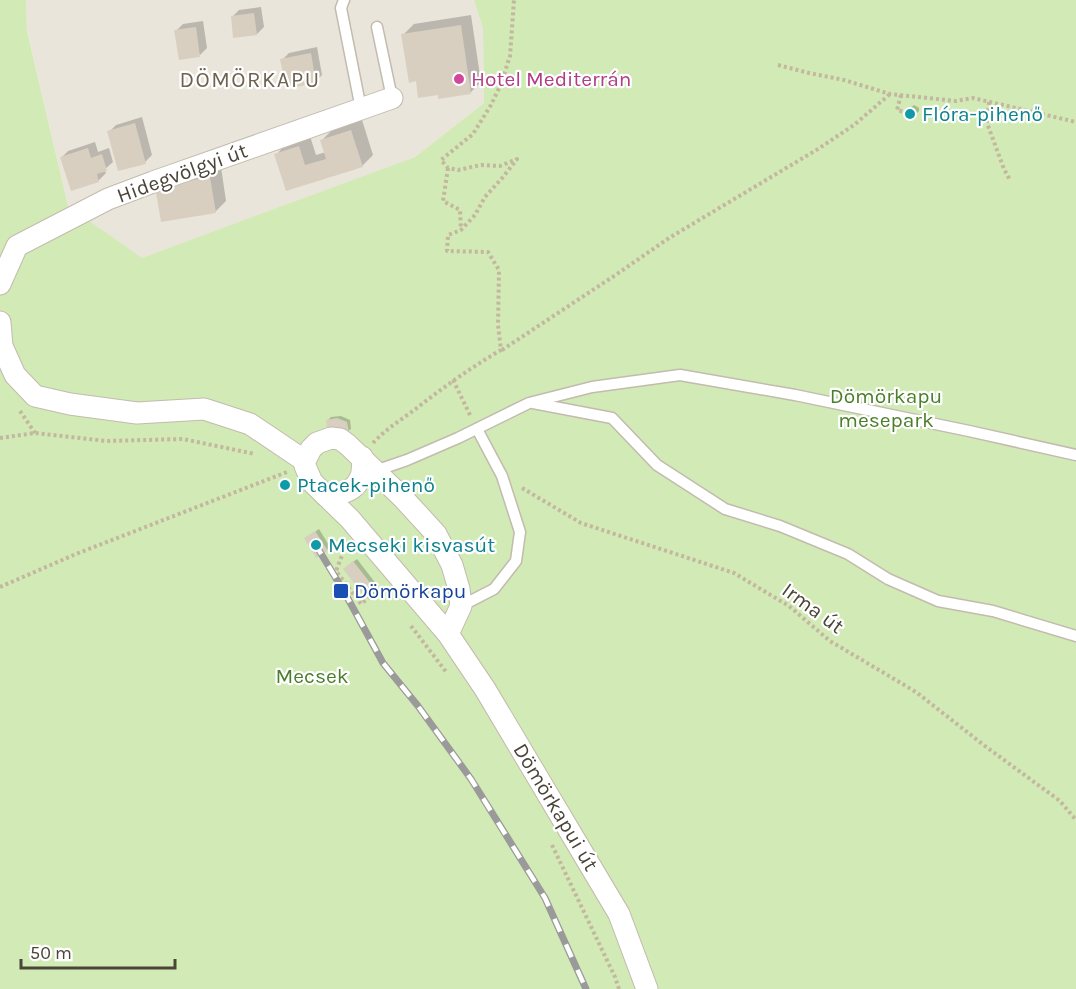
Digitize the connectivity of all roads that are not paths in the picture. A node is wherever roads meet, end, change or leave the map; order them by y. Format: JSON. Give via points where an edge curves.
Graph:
{"nodes":[{"id":1,"x":344,"y":0,"type":"edge"},
{"id":2,"x":377,"y":27,"type":"dead end"},
{"id":3,"x":392,"y":98,"type":"joint"},
{"id":4,"x":361,"y":109,"type":"junction"},
{"id":5,"x":8,"y":241,"type":"edge"},
{"id":6,"x":0,"y":284,"type":"edge"},
{"id":7,"x":0,"y":322,"type":"edge"},
{"id":8,"x":529,"y":403,"type":"junction"},
{"id":9,"x":477,"y":429,"type":"junction"},
{"id":10,"x":1076,"y":456,"type":"edge"},
{"id":11,"x":370,"y":457,"type":"junction"},
{"id":12,"x":305,"y":460,"type":"junction"},
{"id":13,"x":325,"y":495,"type":"junction"},
{"id":14,"x":462,"y":606,"type":"junction"},
{"id":15,"x":448,"y":634,"type":"junction"},
{"id":16,"x":1076,"y":636,"type":"edge"},
{"id":17,"x":647,"y":989,"type":"edge"}],
"edges":[{"from":1,"to":4,"type":"lane","via":[[341,8]]},
{"from":2,"to":3,"type":"lane"},
{"from":3,"to":4,"type":"street","name":"Hidegvölgyi út"},
{"from":4,"to":5,"type":"street","name":"Hidegvölgyi út","via":[[153,182]]},
{"from":5,"to":6,"type":"street","name":"Hidegvölgyi út"},
{"from":7,"to":12,"type":"street","via":[[2,346],[15,375],[35,396],[137,413],[204,409],[250,424]]},
{"from":8,"to":9,"type":"lane"},
{"from":8,"to":10,"type":"lane","via":[[592,387],[680,375],[830,402]]},
{"from":8,"to":16,"type":"lane","via":[[612,418],[657,465],[726,508],[848,554],[888,579],[938,602],[993,611]]},
{"from":9,"to":11,"type":"lane","via":[[407,460]]},
{"from":9,"to":14,"type":"lane","via":[[502,476],[520,532],[516,561],[494,589]]},
{"from":11,"to":12,"type":"street","via":[[340,439],[331,438],[317,443]]},
{"from":11,"to":13,"type":"street","via":[[360,479],[348,492]]},
{"from":11,"to":14,"type":"street","via":[[436,534],[452,566]]},
{"from":12,"to":13,"type":"street","name":"Dömörkapui út","via":[[312,482]]},
{"from":13,"to":15,"type":"street","name":"Dömörkapui út"},
{"from":14,"to":15,"type":"street"},
{"from":15,"to":17,"type":"street","name":"Dömörkapui út","via":[[619,914]]}]}
